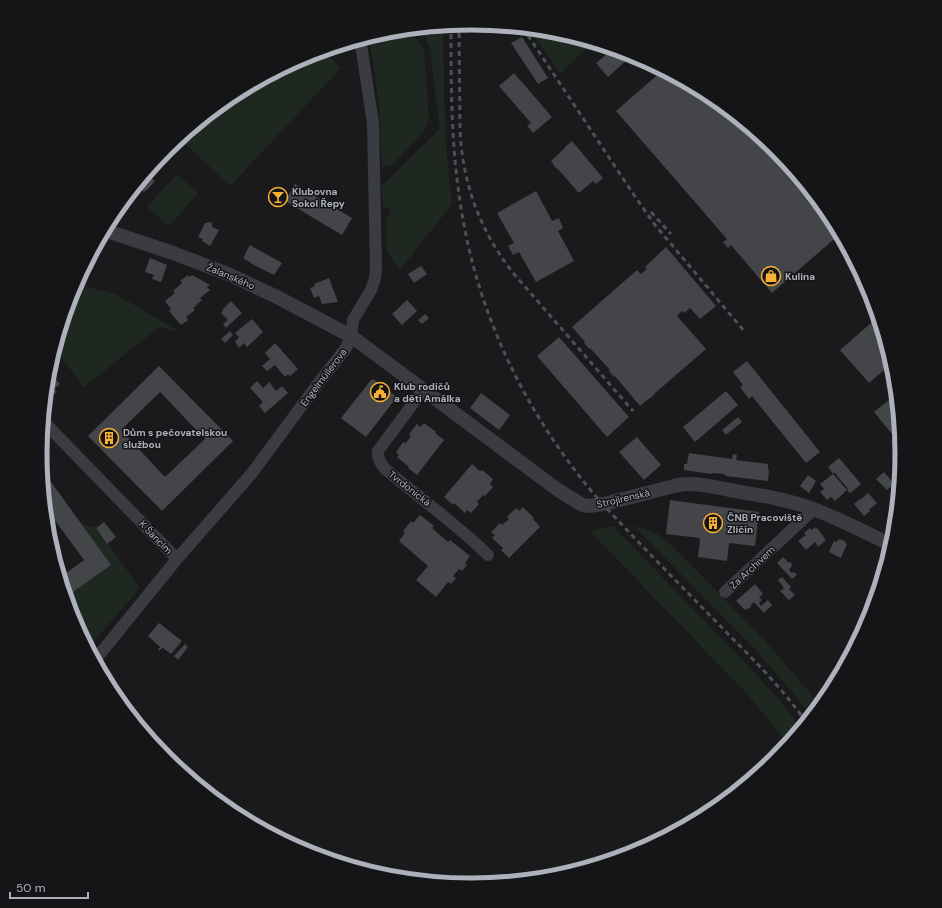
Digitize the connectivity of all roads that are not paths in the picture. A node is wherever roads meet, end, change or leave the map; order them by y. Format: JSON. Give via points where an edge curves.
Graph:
{"nodes":[{"id":1,"x":360,"y":44,"type":"edge"},
{"id":2,"x":110,"y":232,"type":"edge"},
{"id":3,"x":351,"y":336,"type":"junction"},
{"id":4,"x":423,"y":390,"type":"junction"},
{"id":5,"x":48,"y":426,"type":"edge"},
{"id":6,"x":814,"y":509,"type":"junction"},
{"id":7,"x":886,"y":542,"type":"edge"},
{"id":8,"x":488,"y":556,"type":"dead end"},
{"id":9,"x":178,"y":559,"type":"junction"},
{"id":10,"x":725,"y":592,"type":"dead end"},
{"id":11,"x":98,"y":655,"type":"edge"}],
"edges":[{"from":1,"to":3,"type":"street","name":"Engelmüllerova","via":[[373,123],[376,269],[371,290],[354,320]]},
{"from":2,"to":3,"type":"street","name":"Žalanského","via":[[228,274]]},
{"from":3,"to":4,"type":"street","name":"Strojírenská"},
{"from":3,"to":9,"type":"street","name":"Engelmüllerova","via":[[346,348],[252,473]]},
{"from":4,"to":6,"type":"street","name":"Strojírenská","via":[[558,490],[583,505],[604,504],[688,484],[768,497]]},
{"from":4,"to":8,"type":"street","name":"Tvrdonická","via":[[378,451],[380,463],[468,536]]},
{"from":5,"to":9,"type":"street","name":"K Šancím"},
{"from":6,"to":7,"type":"street","name":"Strojírenská"},
{"from":6,"to":10,"type":"street","name":"Za Archivem"},
{"from":9,"to":11,"type":"street","name":"K Šancím"}]}
